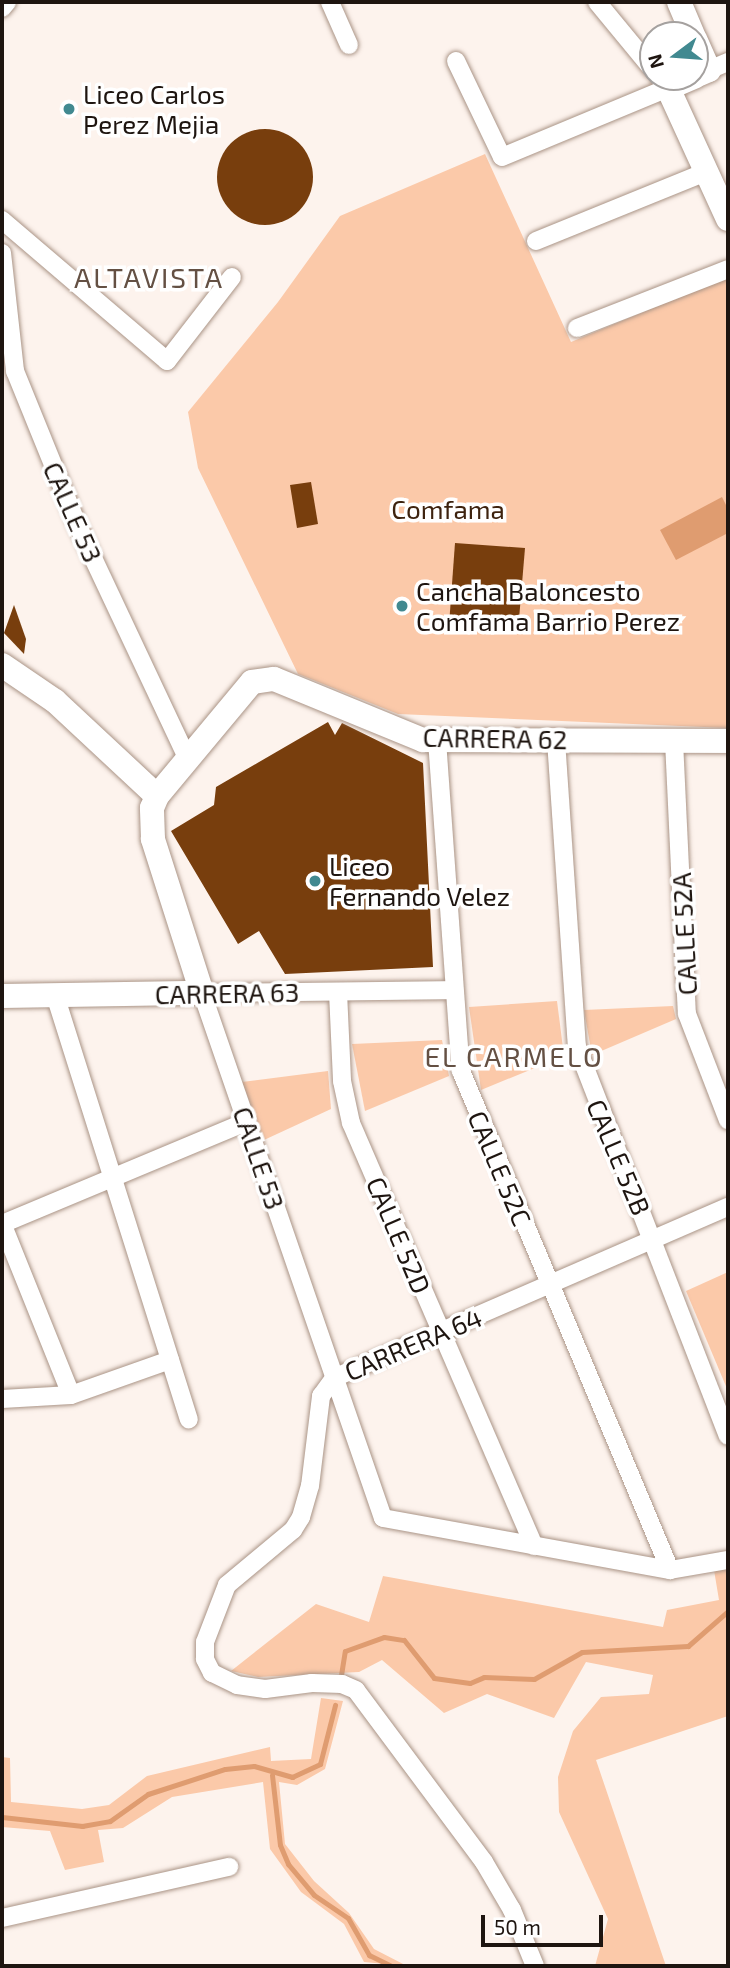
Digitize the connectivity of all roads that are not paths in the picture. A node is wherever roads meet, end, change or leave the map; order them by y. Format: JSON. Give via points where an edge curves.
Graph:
{"nodes":[{"id":1,"x":6,"y":2,"type":"edge"},
{"id":2,"x":330,"y":2,"type":"edge"},
{"id":3,"x":597,"y":2,"type":"edge"},
{"id":4,"x":678,"y":2,"type":"edge"},
{"id":5,"x":2,"y":8,"type":"edge"},
{"id":6,"x":687,"y":21,"type":"edge"},
{"id":7,"x":349,"y":45,"type":"dead end"},
{"id":8,"x":639,"y":53,"type":"edge"},
{"id":9,"x":456,"y":61,"type":"dead end"},
{"id":10,"x":639,"y":88,"type":"edge"},
{"id":11,"x":666,"y":91,"type":"edge"},
{"id":12,"x":706,"y":172,"type":"junction"},
{"id":13,"x":728,"y":219,"type":"edge"},
{"id":14,"x":2,"y":220,"type":"edge"},
{"id":15,"x":536,"y":241,"type":"dead end"},
{"id":16,"x":2,"y":253,"type":"edge"},
{"id":17,"x":728,"y":269,"type":"edge"},
{"id":18,"x":232,"y":277,"type":"dead end"},
{"id":19,"x":578,"y":328,"type":"dead end"},
{"id":20,"x":8,"y":371,"type":"edge"},
{"id":21,"x":2,"y":665,"type":"edge"},
{"id":22,"x":437,"y":740,"type":"junction"},
{"id":23,"x":556,"y":740,"type":"junction"},
{"id":24,"x":674,"y":740,"type":"junction"},
{"id":25,"x":728,"y":741,"type":"edge"},
{"id":26,"x":187,"y":758,"type":"junction"},
{"id":27,"x":157,"y":796,"type":"junction"},
{"id":28,"x":453,"y":990,"type":"junction"},
{"id":29,"x":338,"y":992,"type":"junction"},
{"id":30,"x":202,"y":993,"type":"junction"},
{"id":31,"x":2,"y":996,"type":"edge"},
{"id":32,"x":55,"y":996,"type":"junction"},
{"id":33,"x":728,"y":1120,"type":"edge"},
{"id":34,"x":246,"y":1122,"type":"junction"},
{"id":35,"x":113,"y":1178,"type":"junction"},
{"id":36,"x":728,"y":1207,"type":"edge"},
{"id":37,"x":2,"y":1224,"type":"edge"},
{"id":38,"x":654,"y":1241,"type":"junction"},
{"id":39,"x":550,"y":1285,"type":"junction"},
{"id":40,"x":441,"y":1332,"type":"junction"},
{"id":41,"x":170,"y":1360,"type":"junction"},
{"id":42,"x":334,"y":1378,"type":"junction"},
{"id":43,"x":71,"y":1395,"type":"junction"},
{"id":44,"x":2,"y":1399,"type":"edge"},
{"id":45,"x":189,"y":1419,"type":"dead end"},
{"id":46,"x":728,"y":1436,"type":"edge"},
{"id":47,"x":534,"y":1546,"type":"junction"},
{"id":48,"x":728,"y":1560,"type":"edge"},
{"id":49,"x":670,"y":1570,"type":"junction"},
{"id":50,"x":229,"y":1867,"type":"dead end"},
{"id":51,"x":2,"y":1918,"type":"edge"},
{"id":52,"x":536,"y":1966,"type":"edge"}],
"edges":[{"from":1,"to":5,"type":"street"},
{"from":2,"to":7,"type":"street"},
{"from":3,"to":8,"type":"street"},
{"from":4,"to":6,"type":"street"},
{"from":9,"to":10,"type":"street","via":[[502,157]]},
{"from":11,"to":12,"type":"street"},
{"from":12,"to":13,"type":"street"},
{"from":12,"to":15,"type":"street"},
{"from":14,"to":18,"type":"street","via":[[167,361]]},
{"from":16,"to":20,"type":"street","name":"CALLE 53"},
{"from":17,"to":19,"type":"street"},
{"from":20,"to":26,"type":"street","name":"CALLE 53"},
{"from":21,"to":27,"type":"street","via":[[55,701]]},
{"from":22,"to":23,"type":"street","name":"CARRERA 62"},
{"from":22,"to":26,"type":"street","name":"CARRERA 62","via":[[408,736],[274,679],[246,686]]},
{"from":22,"to":28,"type":"street","name":"CALLE 52C"},
{"from":23,"to":24,"type":"street","name":"CARRERA 62"},
{"from":23,"to":38,"type":"street","name":"CALLE 52B","via":[[577,1047]]},
{"from":24,"to":25,"type":"street","name":"CARRERA 62"},
{"from":24,"to":33,"type":"street","name":"CALLE 52A","via":[[688,1014]]},
{"from":26,"to":27,"type":"street"},
{"from":27,"to":30,"type":"street","name":"CALLE 53","via":[[151,816],[153,839]]},
{"from":28,"to":29,"type":"street","name":"CARRERA 63"},
{"from":28,"to":39,"type":"street","name":"CALLE 52C","via":[[457,1056],[464,1080]]},
{"from":29,"to":30,"type":"street","name":"CARRERA 63"},
{"from":29,"to":40,"type":"street","name":"CALLE 52D","via":[[342,1081],[351,1123]]},
{"from":30,"to":32,"type":"street","name":"CARRERA 63"},
{"from":30,"to":34,"type":"street","name":"CALLE 53"},
{"from":31,"to":32,"type":"street","name":"CARRERA 63"},
{"from":32,"to":35,"type":"street"},
{"from":34,"to":35,"type":"street"},
{"from":34,"to":42,"type":"street","name":"CALLE 53"},
{"from":35,"to":37,"type":"street"},
{"from":35,"to":41,"type":"street"},
{"from":36,"to":38,"type":"street","name":"CARRERA 64"},
{"from":37,"to":43,"type":"street"},
{"from":38,"to":39,"type":"street","name":"CARRERA 64"},
{"from":38,"to":46,"type":"street","name":"CALLE 52B"},
{"from":39,"to":40,"type":"street","name":"CARRERA 64"},
{"from":39,"to":49,"type":"street","name":"CALLE 52C"},
{"from":40,"to":42,"type":"street","name":"CARRERA 64"},
{"from":40,"to":47,"type":"street","name":"CALLE 52D"},
{"from":41,"to":43,"type":"street"},
{"from":41,"to":45,"type":"street"},
{"from":42,"to":47,"type":"street","name":"CALLE 53","via":[[383,1518]]},
{"from":42,"to":52,"type":"street","name":"CARRERA 64","via":[[321,1396],[307,1503],[293,1530],[227,1585],[205,1642],[205,1659],[212,1673],[237,1685],[312,1683],[356,1690],[484,1863],[512,1910]]},
{"from":43,"to":44,"type":"street"},
{"from":47,"to":49,"type":"street"},
{"from":48,"to":49,"type":"street"},
{"from":50,"to":51,"type":"street"}]}
